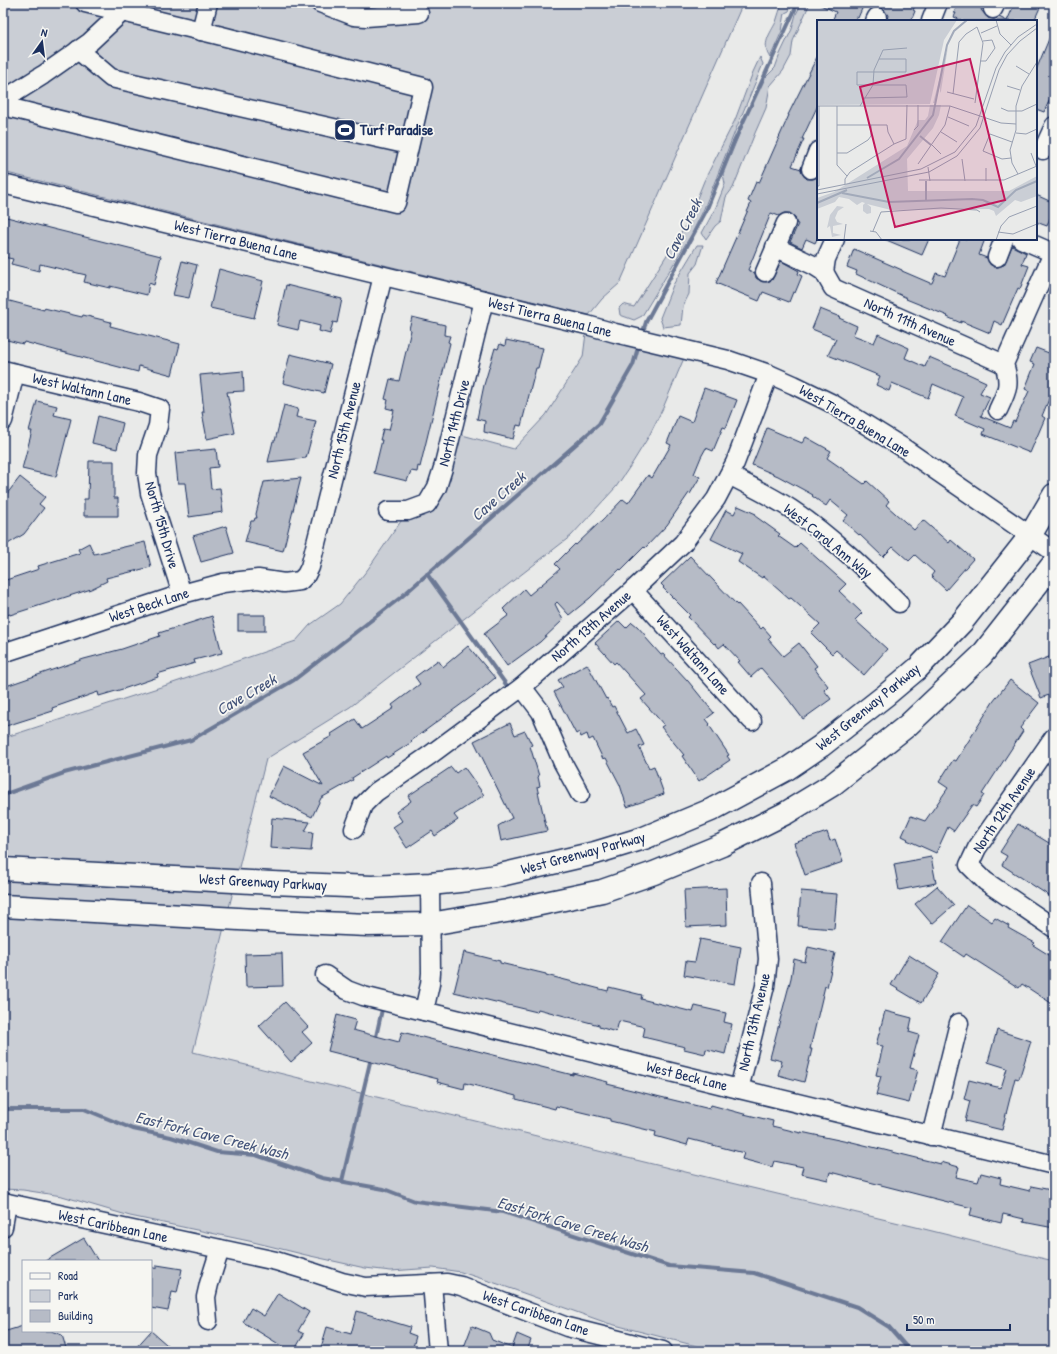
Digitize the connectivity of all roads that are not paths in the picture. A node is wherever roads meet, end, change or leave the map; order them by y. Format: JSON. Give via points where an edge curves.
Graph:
{"nodes":[{"id":1,"x":85,"y":3,"type":"edge"},
{"id":2,"x":208,"y":3,"type":"edge"},
{"id":3,"x":320,"y":3,"type":"edge"},
{"id":4,"x":938,"y":3,"type":"edge"},
{"id":5,"x":123,"y":7,"type":"edge"},
{"id":6,"x":419,"y":13,"type":"dead end"},
{"id":7,"x":931,"y":20,"type":"edge"},
{"id":8,"x":201,"y":31,"type":"junction"},
{"id":9,"x":78,"y":50,"type":"junction"},
{"id":10,"x":3,"y":100,"type":"edge"},
{"id":11,"x":3,"y":106,"type":"edge"},
{"id":12,"x":1053,"y":129,"type":"edge"},
{"id":13,"x":409,"y":145,"type":"junction"},
{"id":14,"x":1043,"y":150,"type":"dead end"},
{"id":15,"x":817,"y":154,"type":"edge"},
{"id":16,"x":811,"y":169,"type":"dead end"},
{"id":17,"x":3,"y":184,"type":"edge"},
{"id":18,"x":786,"y":223,"type":"dead end"},
{"id":19,"x":835,"y":240,"type":"edge"},
{"id":20,"x":1004,"y":240,"type":"edge"},
{"id":21,"x":1023,"y":240,"type":"edge"},
{"id":22,"x":775,"y":247,"type":"junction"},
{"id":23,"x":1053,"y":252,"type":"edge"},
{"id":24,"x":997,"y":257,"type":"dead end"},
{"id":25,"x":764,"y":272,"type":"dead end"},
{"id":26,"x":824,"y":272,"type":"junction"},
{"id":27,"x":383,"y":276,"type":"junction"},
{"id":28,"x":484,"y":300,"type":"junction"},
{"id":29,"x":1004,"y":364,"type":"junction"},
{"id":30,"x":9,"y":372,"type":"edge"},
{"id":31,"x":769,"y":374,"type":"junction"},
{"id":32,"x":160,"y":409,"type":"joint"},
{"id":33,"x":998,"y":410,"type":"dead end"},
{"id":34,"x":3,"y":421,"type":"edge"},
{"id":35,"x":729,"y":475,"type":"junction"},
{"id":36,"x":1054,"y":495,"type":"edge"},
{"id":37,"x":388,"y":511,"type":"dead end"},
{"id":38,"x":1030,"y":536,"type":"junction"},
{"id":39,"x":1054,"y":552,"type":"edge"},
{"id":40,"x":1054,"y":564,"type":"edge"},
{"id":41,"x":300,"y":581,"type":"joint"},
{"id":42,"x":633,"y":590,"type":"junction"},
{"id":43,"x":182,"y":594,"type":"junction"},
{"id":44,"x":900,"y":603,"type":"dead end"},
{"id":45,"x":3,"y":653,"type":"edge"},
{"id":46,"x":522,"y":687,"type":"junction"},
{"id":47,"x":752,"y":721,"type":"dead end"},
{"id":48,"x":1054,"y":737,"type":"edge"},
{"id":49,"x":580,"y":794,"type":"dead end"},
{"id":50,"x":354,"y":829,"type":"dead end"},
{"id":51,"x":3,"y":869,"type":"edge"},
{"id":52,"x":761,"y":883,"type":"dead end"},
{"id":53,"x":430,"y":884,"type":"junction"},
{"id":54,"x":3,"y":906,"type":"edge"},
{"id":55,"x":430,"y":924,"type":"junction"},
{"id":56,"x":1054,"y":928,"type":"edge"},
{"id":57,"x":324,"y":975,"type":"dead end"},
{"id":58,"x":424,"y":1011,"type":"junction"},
{"id":59,"x":959,"y":1023,"type":"dead end"},
{"id":60,"x":739,"y":1089,"type":"junction"},
{"id":61,"x":931,"y":1136,"type":"junction"},
{"id":62,"x":1054,"y":1165,"type":"edge"},
{"id":63,"x":5,"y":1203,"type":"edge"},
{"id":64,"x":3,"y":1227,"type":"edge"},
{"id":65,"x":220,"y":1248,"type":"junction"},
{"id":66,"x":432,"y":1284,"type":"junction"},
{"id":67,"x":208,"y":1321,"type":"dead end"},
{"id":68,"x":438,"y":1351,"type":"edge"},
{"id":69,"x":663,"y":1351,"type":"edge"}],
"edges":[{"from":1,"to":5,"type":"street"},
{"from":2,"to":8,"type":"street"},
{"from":3,"to":6,"type":"street","via":[[354,16]]},
{"from":4,"to":7,"type":"street"},
{"from":5,"to":8,"type":"street"},
{"from":5,"to":9,"type":"street","via":[[90,42]]},
{"from":8,"to":13,"type":"street","via":[[423,87]]},
{"from":9,"to":10,"type":"street"},
{"from":9,"to":13,"type":"street","via":[[111,78]]},
{"from":11,"to":13,"type":"street","via":[[396,203]]},
{"from":12,"to":14,"type":"street"},
{"from":15,"to":16,"type":"street"},
{"from":17,"to":27,"type":"street","name":"West Tierra Buena Lane"},
{"from":18,"to":22,"type":"street"},
{"from":19,"to":26,"type":"street","via":[[826,259]]},
{"from":20,"to":24,"type":"street"},
{"from":21,"to":23,"type":"street"},
{"from":22,"to":25,"type":"street"},
{"from":22,"to":26,"type":"street","name":"North 11th Avenue"},
{"from":23,"to":29,"type":"street"},
{"from":26,"to":29,"type":"street","name":"North 11th Avenue","via":[[833,288]]},
{"from":27,"to":28,"type":"street","name":"West Tierra Buena Lane"},
{"from":27,"to":41,"type":"street","name":"North 15th Avenue","via":[[310,567]]},
{"from":28,"to":31,"type":"street","name":"West Tierra Buena Lane","via":[[728,360]]},
{"from":28,"to":37,"type":"street","name":"North 14th Drive","via":[[437,487],[427,504],[408,511]]},
{"from":29,"to":33,"type":"street","via":[[1008,378],[1006,393]]},
{"from":30,"to":32,"type":"street","name":"West Waltann Lane"},
{"from":30,"to":34,"type":"street"},
{"from":31,"to":35,"type":"street","name":"North 13th Avenue"},
{"from":31,"to":38,"type":"street","name":"West Tierra Buena Lane","via":[[831,403],[902,447]]},
{"from":32,"to":43,"type":"street","name":"North 15th Drive","via":[[158,426],[148,455],[147,473],[150,493]]},
{"from":35,"to":42,"type":"street","name":"North 13th Avenue","via":[[716,499],[683,543]]},
{"from":35,"to":44,"type":"street","name":"West Carol Ann Way","via":[[783,504],[805,520],[839,546]]},
{"from":36,"to":38,"type":"main road","name":"West Greenway Parkway"},
{"from":38,"to":39,"type":"street","name":"West Tierra Buena Lane"},
{"from":38,"to":53,"type":"main road","name":"West Greenway Parkway","via":[[962,622],[918,668],[859,717],[787,769],[711,810],[644,838],[594,853],[496,876]]},
{"from":40,"to":55,"type":"main road","via":[[981,656],[908,725],[832,785],[786,813],[722,845],[654,873],[602,890],[507,911]]},
{"from":41,"to":43,"type":"street","name":"West Beck Lane","via":[[284,583],[258,580],[223,583]]},
{"from":42,"to":46,"type":"street","name":"North 13th Avenue"},
{"from":42,"to":47,"type":"street","name":"West Waltann Lane"},
{"from":43,"to":45,"type":"street","name":"West Beck Lane"},
{"from":46,"to":49,"type":"street","via":[[541,712],[563,763]]},
{"from":46,"to":50,"type":"street","name":"North 13th Avenue","via":[[376,792],[364,805]]},
{"from":48,"to":56,"type":"street","name":"North 12th Avenue","via":[[977,848],[969,865],[985,881]]},
{"from":51,"to":53,"type":"main road","name":"West Greenway Parkway","via":[[366,887]]},
{"from":52,"to":60,"type":"street","name":"North 13th Avenue","via":[[768,965]]},
{"from":53,"to":55,"type":"street"},
{"from":54,"to":55,"type":"main road","via":[[368,925]]},
{"from":55,"to":58,"type":"street","via":[[430,979]]},
{"from":57,"to":58,"type":"street","name":"West Beck Lane","via":[[347,990]]},
{"from":58,"to":60,"type":"street","name":"West Beck Lane"},
{"from":59,"to":61,"type":"street"},
{"from":60,"to":61,"type":"street","name":"West Beck Lane"},
{"from":61,"to":62,"type":"street","name":"West Beck Lane"},
{"from":63,"to":64,"type":"street","name":"West Caribbean Lane"},
{"from":63,"to":65,"type":"street","name":"West Caribbean Lane"},
{"from":65,"to":66,"type":"street","name":"West Caribbean Lane","via":[[276,1261],[342,1282],[366,1286]]},
{"from":65,"to":67,"type":"street","via":[[208,1284]]},
{"from":66,"to":68,"type":"street"},
{"from":66,"to":69,"type":"street","name":"West Caribbean Lane","via":[[447,1283],[460,1286],[562,1325]]}]}
